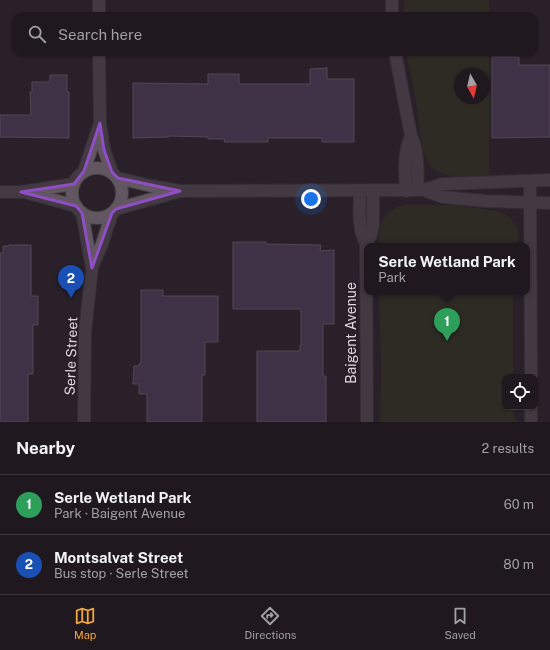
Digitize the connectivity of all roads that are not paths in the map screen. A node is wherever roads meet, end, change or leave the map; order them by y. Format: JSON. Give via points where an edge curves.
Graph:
{"nodes":[{"id":1,"x":99,"y":0,"type":"edge"},
{"id":2,"x":392,"y":0,"type":"edge"},
{"id":3,"x":99,"y":12,"type":"edge"},
{"id":4,"x":392,"y":12,"type":"edge"},
{"id":5,"x":99,"y":56,"type":"edge"},
{"id":6,"x":396,"y":56,"type":"edge"},
{"id":7,"x":100,"y":123,"type":"junction"},
{"id":8,"x":410,"y":136,"type":"junction"},
{"id":9,"x":84,"y":171,"type":"junction"},
{"id":10,"x":115,"y":175,"type":"junction"},
{"id":11,"x":550,"y":180,"type":"edge"},
{"id":12,"x":530,"y":181,"type":"junction"},
{"id":13,"x":74,"y":184,"type":"junction"},
{"id":14,"x":421,"y":190,"type":"junction"},
{"id":15,"x":180,"y":191,"type":"junction"},
{"id":16,"x":360,"y":191,"type":"junction"},
{"id":17,"x":373,"y":191,"type":"junction"},
{"id":18,"x":406,"y":191,"type":"junction"},
{"id":19,"x":0,"y":192,"type":"edge"},
{"id":20,"x":21,"y":192,"type":"junction"},
{"id":21,"x":531,"y":203,"type":"junction"},
{"id":22,"x":550,"y":203,"type":"edge"},
{"id":23,"x":79,"y":210,"type":"junction"},
{"id":24,"x":114,"y":211,"type":"junction"},
{"id":25,"x":366,"y":243,"type":"joint"},
{"id":26,"x":92,"y":268,"type":"junction"},
{"id":27,"x":366,"y":295,"type":"edge"},
{"id":28,"x":531,"y":374,"type":"edge"},
{"id":29,"x":531,"y":410,"type":"edge"},
{"id":30,"x":84,"y":422,"type":"edge"},
{"id":31,"x":367,"y":422,"type":"edge"},
{"id":32,"x":531,"y":422,"type":"edge"}],
"edges":[{"from":1,"to":3,"type":"street"},
{"from":2,"to":4,"type":"street"},
{"from":5,"to":7,"type":"street"},
{"from":6,"to":8,"type":"street"},
{"from":7,"to":9,"type":"street"},
{"from":7,"to":10,"type":"street","via":[[104,150]]},
{"from":8,"to":14,"type":"street","via":[[415,144]]},
{"from":8,"to":18,"type":"street","via":[[405,154]]},
{"from":9,"to":10,"type":"street","via":[[103,168]]},
{"from":9,"to":13,"type":"street"},
{"from":10,"to":15,"type":"street","via":[[151,186]]},
{"from":10,"to":24,"type":"street","via":[[123,190],[120,204]]},
{"from":11,"to":12,"type":"street"},
{"from":12,"to":14,"type":"street","via":[[443,184]]},
{"from":12,"to":21,"type":"street"},
{"from":13,"to":20,"type":"street"},
{"from":13,"to":23,"type":"street","via":[[72,195]]},
{"from":14,"to":18,"type":"street"},
{"from":14,"to":21,"type":"street","via":[[443,197]]},
{"from":15,"to":16,"type":"street"},
{"from":15,"to":24,"type":"street"},
{"from":16,"to":17,"type":"street"},
{"from":16,"to":25,"type":"street","name":"Baigent Avenue","via":[[360,227]]},
{"from":17,"to":18,"type":"street"},
{"from":17,"to":25,"type":"street","name":"Baigent Avenue","via":[[373,225]]},
{"from":19,"to":20,"type":"street"},
{"from":20,"to":23,"type":"street"},
{"from":21,"to":22,"type":"street"},
{"from":21,"to":28,"type":"street"},
{"from":23,"to":24,"type":"street","via":[[89,217],[97,218],[105,217]]},
{"from":23,"to":26,"type":"street","name":"Serle Street"},
{"from":24,"to":26,"type":"street","name":"Serle Street"},
{"from":26,"to":30,"type":"street","name":"Serle Street","via":[[85,332]]},
{"from":27,"to":31,"type":"street","name":"Baigent Avenue"},
{"from":29,"to":32,"type":"street"}]}
